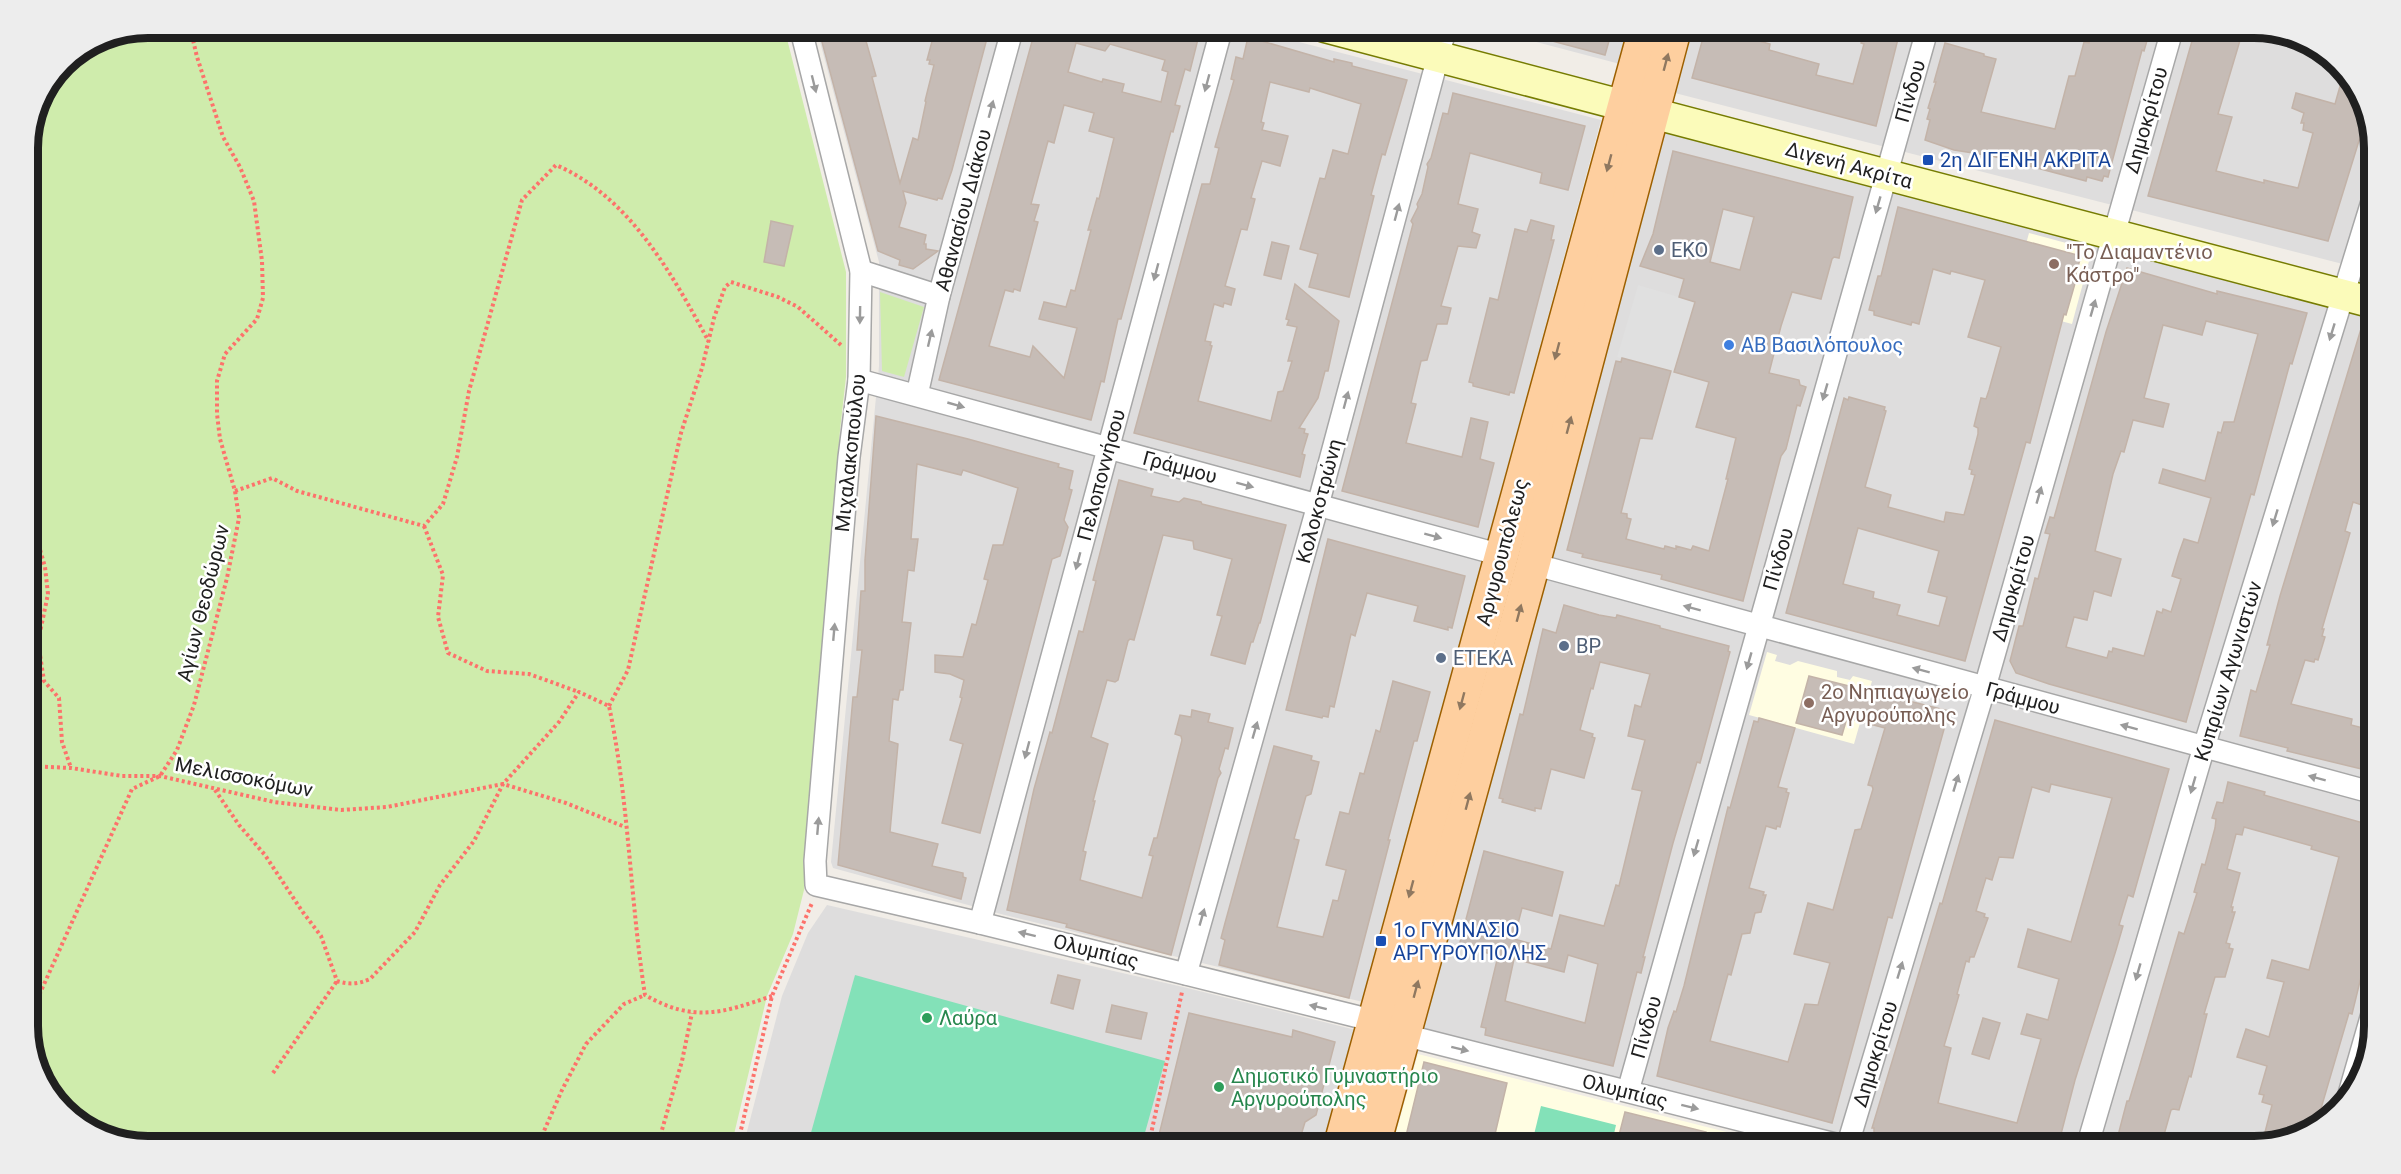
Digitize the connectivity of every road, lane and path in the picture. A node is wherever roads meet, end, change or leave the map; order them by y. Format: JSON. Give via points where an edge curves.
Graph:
{"nodes":[{"id":1,"x":193,"y":38,"type":"edge"},
{"id":2,"x":803,"y":38,"type":"edge"},
{"id":3,"x":1010,"y":38,"type":"edge"},
{"id":4,"x":1219,"y":38,"type":"edge"},
{"id":5,"x":1418,"y":38,"type":"edge"},
{"id":6,"x":1645,"y":38,"type":"edge"},
{"id":7,"x":1671,"y":38,"type":"edge"},
{"id":8,"x":1925,"y":38,"type":"edge"},
{"id":9,"x":2171,"y":38,"type":"edge"},
{"id":10,"x":1443,"y":41,"type":"edge"},
{"id":11,"x":1640,"y":101,"type":"junction"},
{"id":12,"x":1889,"y":167,"type":"junction"},
{"id":13,"x":2116,"y":226,"type":"junction"},
{"id":14,"x":2363,"y":247,"type":"edge"},
{"id":15,"x":861,"y":270,"type":"junction"},
{"id":16,"x":2355,"y":286,"type":"edge"},
{"id":17,"x":939,"y":296,"type":"junction"},
{"id":18,"x":709,"y":342,"type":"junction"},
{"id":19,"x":860,"y":351,"type":"junction"},
{"id":20,"x":859,"y":380,"type":"junction"},
{"id":21,"x":916,"y":394,"type":"junction"},
{"id":22,"x":1108,"y":448,"type":"junction"},
{"id":23,"x":235,"y":491,"type":"junction"},
{"id":24,"x":1318,"y":505,"type":"junction"},
{"id":25,"x":424,"y":526,"type":"junction"},
{"id":26,"x":38,"y":542,"type":"edge"},
{"id":27,"x":1501,"y":555,"type":"junction"},
{"id":28,"x":1533,"y":564,"type":"junction"},
{"id":29,"x":1759,"y":626,"type":"junction"},
{"id":30,"x":38,"y":642,"type":"edge"},
{"id":31,"x":38,"y":642,"type":"edge"},
{"id":32,"x":1985,"y":687,"type":"junction"},
{"id":33,"x":579,"y":692,"type":"junction"},
{"id":34,"x":609,"y":706,"type":"junction"},
{"id":35,"x":2204,"y":747,"type":"junction"},
{"id":36,"x":38,"y":766,"type":"edge"},
{"id":37,"x":71,"y":768,"type":"junction"},
{"id":38,"x":160,"y":776,"type":"junction"},
{"id":39,"x":502,"y":784,"type":"junction"},
{"id":40,"x":215,"y":790,"type":"junction"},
{"id":41,"x":2364,"y":790,"type":"edge"},
{"id":42,"x":625,"y":828,"type":"junction"},
{"id":43,"x":816,"y":885,"type":"junction"},
{"id":44,"x":980,"y":923,"type":"junction"},
{"id":45,"x":1186,"y":974,"type":"junction"},
{"id":46,"x":337,"y":981,"type":"junction"},
{"id":47,"x":645,"y":994,"type":"junction"},
{"id":48,"x":772,"y":996,"type":"junction"},
{"id":49,"x":38,"y":998,"type":"edge"},
{"id":50,"x":692,"y":1013,"type":"junction"},
{"id":51,"x":1375,"y":1022,"type":"junction"},
{"id":52,"x":1404,"y":1035,"type":"junction"},
{"id":53,"x":273,"y":1073,"type":"dead end"},
{"id":54,"x":1628,"y":1091,"type":"junction"},
{"id":55,"x":542,"y":1136,"type":"edge"},
{"id":56,"x":660,"y":1136,"type":"edge"},
{"id":57,"x":740,"y":1136,"type":"edge"},
{"id":58,"x":1151,"y":1136,"type":"edge"},
{"id":59,"x":1343,"y":1136,"type":"edge"},
{"id":60,"x":1376,"y":1136,"type":"edge"},
{"id":61,"x":1804,"y":1136,"type":"edge"},
{"id":62,"x":1850,"y":1136,"type":"edge"},
{"id":63,"x":2090,"y":1136,"type":"edge"}],
"edges":[{"from":1,"to":23,"type":"path","name":"Αγίων Θεοδώρων","via":[[223,137],[254,201],[262,261],[263,298],[257,319],[225,354],[217,381],[220,439]]},
{"from":2,"to":15,"type":"street","name":"Μιχαλακοπούλου","one_way":true},
{"from":17,"to":3,"type":"street","name":"Αθανασίου Διάκου","one_way":true},
{"from":4,"to":22,"type":"street","name":"Πελοποννήσου","one_way":true},
{"from":5,"to":10,"type":"street","name":"Διγενή Ακρίτα"},
{"from":6,"to":11,"type":"main road","name":"Αργυρουπόλεως"},
{"from":11,"to":7,"type":"main road","name":"Αργυρουπόλεως","one_way":true},
{"from":8,"to":12,"type":"street","name":"Πίνδου"},
{"from":9,"to":13,"type":"street","name":"Δημοκρίτου"},
{"from":10,"to":11,"type":"street","name":"Διγενή Ακρίτα"},
{"from":24,"to":10,"type":"street","name":"Κολοκοτρώνη","one_way":true},
{"from":11,"to":12,"type":"street","name":"Διγενή Ακρίτα"},
{"from":11,"to":27,"type":"main road","name":"Αργυρουπόλεως","one_way":true},
{"from":28,"to":11,"type":"main road","name":"Αργυρουπόλεως","one_way":true},
{"from":12,"to":13,"type":"street","name":"Διγενή Ακρίτα"},
{"from":12,"to":29,"type":"street","name":"Πίνδου","one_way":true},
{"from":13,"to":16,"type":"street","name":"Διγενή Ακρίτα"},
{"from":32,"to":13,"type":"street","name":"Δημοκρίτου","one_way":true},
{"from":14,"to":16,"type":"street","name":"Κυπρίων Αγωνιστών"},
{"from":15,"to":17,"type":"street"},
{"from":15,"to":19,"type":"street","name":"Μιχαλακοπούλου","one_way":true},
{"from":16,"to":35,"type":"street","name":"Κυπρίων Αγωνιστών","one_way":true},
{"from":21,"to":17,"type":"street","name":"Αθανασίου Διάκου","one_way":true},
{"from":18,"to":19,"type":"path","via":[[725,287],[731,282],[798,307],[837,343]]},
{"from":18,"to":25,"type":"path","via":[[670,273],[627,215],[578,174],[556,165],[522,200],[469,391],[457,457],[443,504]]},
{"from":18,"to":34,"type":"path","via":[[681,433],[628,670]]},
{"from":19,"to":20,"type":"street","name":"Μιχαλακοπούλου"},
{"from":20,"to":21,"type":"street","name":"Γράμμου"},
{"from":43,"to":20,"type":"street","name":"Μιχαλακοπούλου","one_way":true,"via":[[849,457]]},
{"from":21,"to":22,"type":"street","name":"Γράμμου","one_way":true},
{"from":22,"to":24,"type":"street","name":"Γράμμου","one_way":true},
{"from":22,"to":44,"type":"street","name":"Πελοποννήσου","one_way":true},
{"from":23,"to":25,"type":"path","via":[[272,478],[308,494]]},
{"from":23,"to":38,"type":"path","name":"Αγίων Θεοδώρων","via":[[238,518],[227,578],[194,705],[177,750]]},
{"from":24,"to":27,"type":"street","name":"Γράμμου","one_way":true},
{"from":45,"to":24,"type":"street","name":"Κολοκοτρώνη","one_way":true},
{"from":25,"to":33,"type":"path","via":[[443,575],[438,616],[448,653],[487,671],[529,674]]},
{"from":26,"to":30,"type":"path","via":[[48,594]]},
{"from":27,"to":51,"type":"main road","name":"Αργυρουπόλεως","one_way":true},
{"from":29,"to":28,"type":"street","name":"Γράμμου","one_way":true},
{"from":52,"to":28,"type":"main road","name":"Αργυρουπόλεως","one_way":true},
{"from":32,"to":29,"type":"street","name":"Γράμμου","one_way":true},
{"from":29,"to":54,"type":"street","name":"Πίνδου","one_way":true},
{"from":31,"to":37,"type":"path","via":[[44,681],[59,698],[63,742]]},
{"from":35,"to":32,"type":"street","name":"Γράμμου","one_way":true},
{"from":62,"to":32,"type":"street","name":"Δημοκρίτου","one_way":true},
{"from":33,"to":34,"type":"path"},
{"from":33,"to":39,"type":"path","via":[[559,722]]},
{"from":34,"to":42,"type":"path"},
{"from":41,"to":35,"type":"street","name":"Γράμμου","one_way":true},
{"from":35,"to":63,"type":"street","name":"Κυπρίων Αγωνιστών","one_way":true},
{"from":36,"to":37,"type":"path","name":"Μελισσοκόμων"},
{"from":37,"to":38,"type":"path","name":"Μελισσοκόμων","via":[[122,776]]},
{"from":38,"to":40,"type":"path","name":"Μελισσοκόμων"},
{"from":38,"to":49,"type":"path","via":[[132,789]]},
{"from":39,"to":40,"type":"path","name":"Μελισσοκόμων","via":[[387,807],[341,810]]},
{"from":39,"to":42,"type":"path","name":"Μελισσοκόμων","via":[[566,803]]},
{"from":39,"to":46,"type":"path","via":[[474,841],[440,885],[415,932],[370,979],[349,985]]},
{"from":40,"to":46,"type":"path","via":[[321,936]]},
{"from":42,"to":47,"type":"path"},
{"from":43,"to":44,"type":"street","name":"Ολυμπίας"},
{"from":43,"to":48,"type":"path"},
{"from":45,"to":44,"type":"street","name":"Ολυμπίας","one_way":true},
{"from":51,"to":45,"type":"street","name":"Ολυμπίας","one_way":true},
{"from":45,"to":58,"type":"path"},
{"from":46,"to":53,"type":"path"},
{"from":47,"to":50,"type":"path","via":[[665,1006]]},
{"from":47,"to":55,"type":"path","via":[[624,1004],[586,1044]]},
{"from":48,"to":50,"type":"path","via":[[729,1011]]},
{"from":48,"to":57,"type":"path"},
{"from":50,"to":56,"type":"path"},
{"from":51,"to":59,"type":"main road","name":"Αργυρουπόλεως"},
{"from":52,"to":54,"type":"street","name":"Ολυμπίας","one_way":true},
{"from":52,"to":60,"type":"main road","name":"Αργυρουπόλεως"},
{"from":54,"to":61,"type":"street","name":"Ολυμπίας","one_way":true}]}
